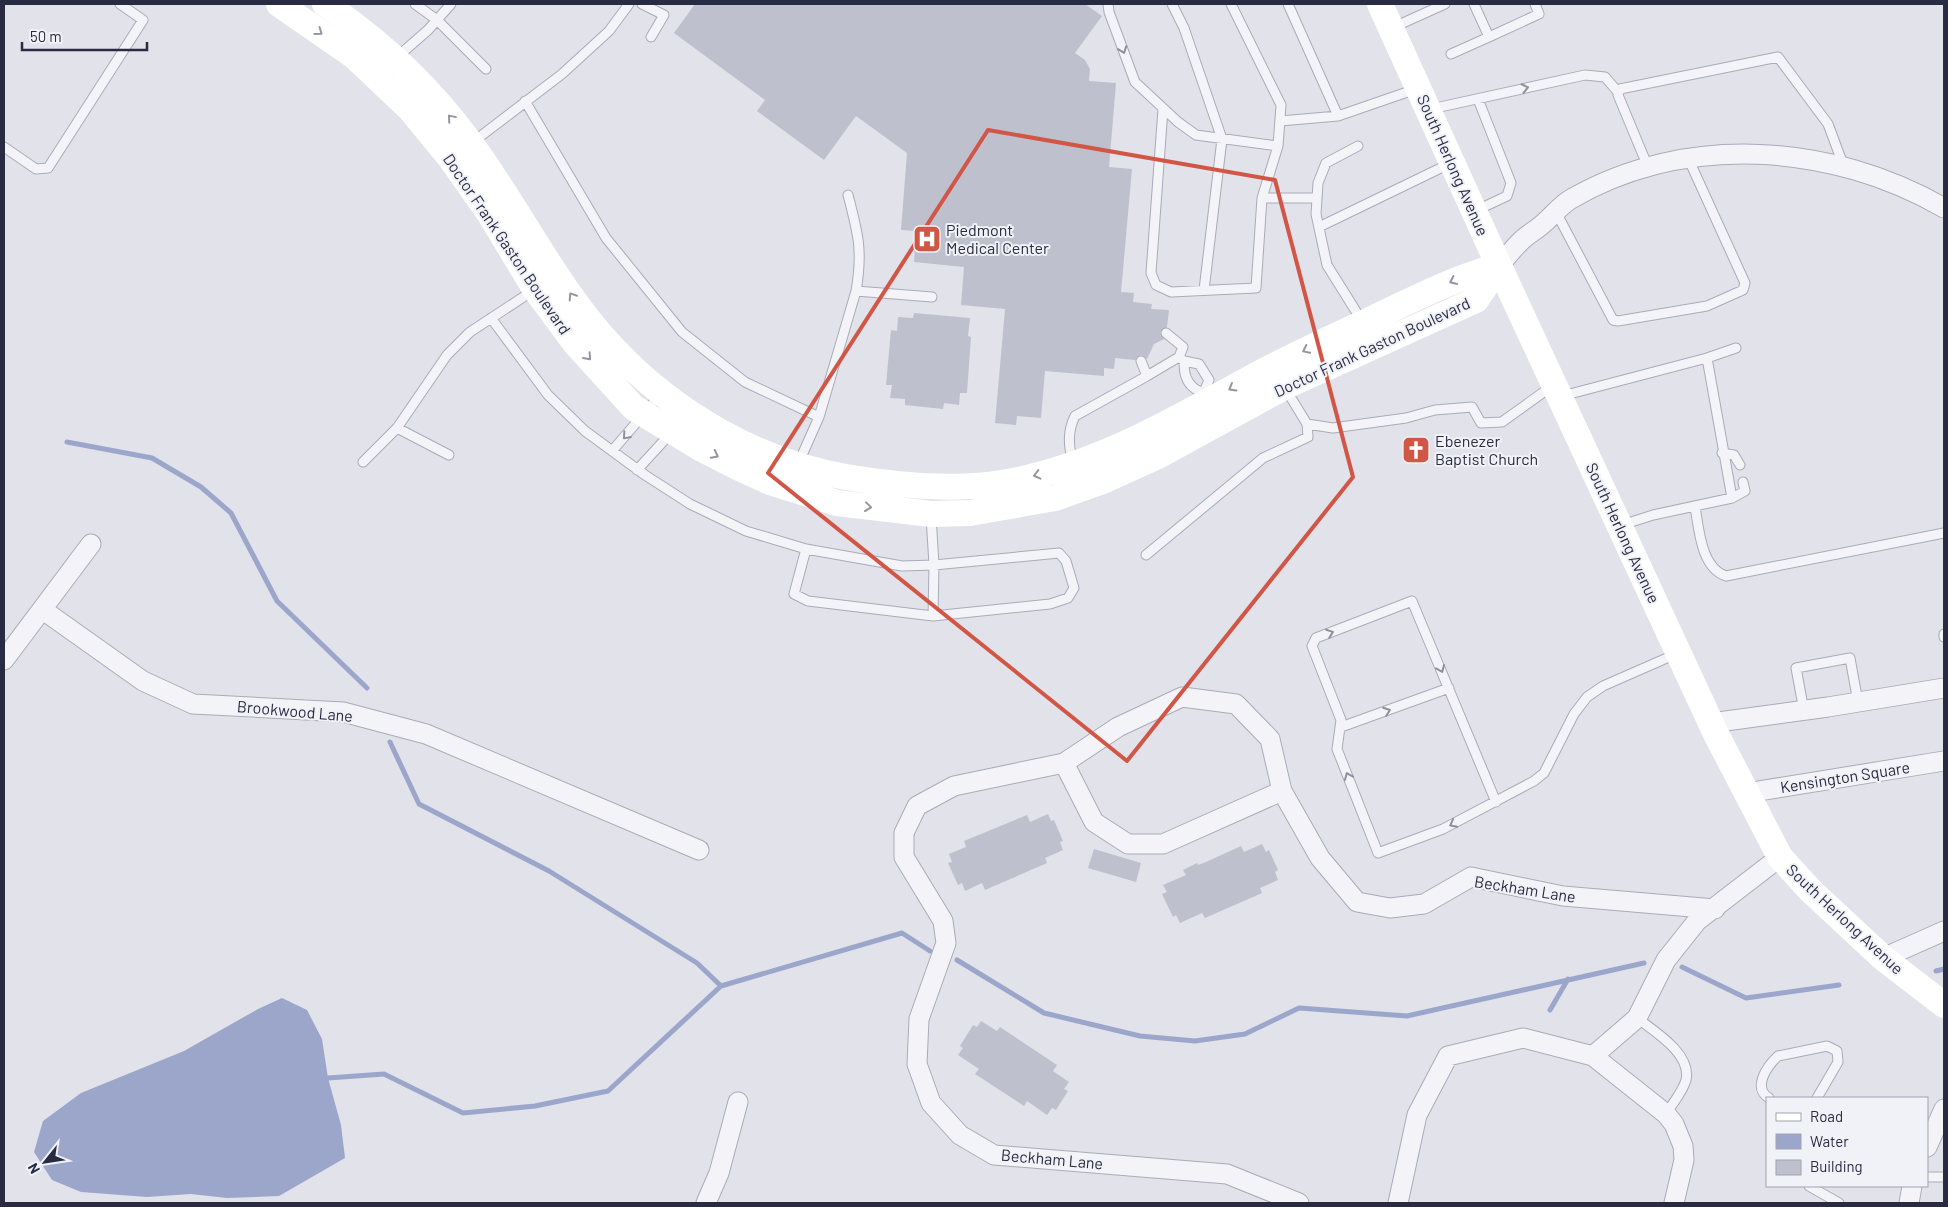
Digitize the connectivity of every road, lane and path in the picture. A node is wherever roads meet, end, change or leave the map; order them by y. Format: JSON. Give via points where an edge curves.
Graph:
{"nodes":[{"id":1,"x":120,"y":4,"type":"edge"},
{"id":2,"x":279,"y":4,"type":"edge"},
{"id":3,"x":325,"y":4,"type":"edge"},
{"id":4,"x":415,"y":4,"type":"edge"},
{"id":5,"x":451,"y":4,"type":"edge"},
{"id":6,"x":629,"y":4,"type":"edge"},
{"id":7,"x":642,"y":4,"type":"edge"},
{"id":8,"x":1108,"y":4,"type":"edge"},
{"id":9,"x":1172,"y":4,"type":"edge"},
{"id":10,"x":1231,"y":4,"type":"edge"},
{"id":11,"x":1288,"y":4,"type":"edge"},
{"id":12,"x":1380,"y":4,"type":"edge"},
{"id":13,"x":1445,"y":4,"type":"edge"},
{"id":14,"x":1474,"y":4,"type":"edge"},
{"id":15,"x":1535,"y":4,"type":"edge"},
{"id":16,"x":437,"y":20,"type":"junction"},
{"id":17,"x":1392,"y":28,"type":"junction"},
{"id":18,"x":651,"y":37,"type":"dead end"},
{"id":19,"x":1489,"y":37,"type":"junction"},
{"id":20,"x":1451,"y":54,"type":"dead end"},
{"id":21,"x":395,"y":60,"type":"junction"},
{"id":22,"x":486,"y":69,"type":"dead end"},
{"id":23,"x":1618,"y":92,"type":"junction"},
{"id":24,"x":1423,"y":99,"type":"junction"},
{"id":25,"x":1478,"y":99,"type":"junction"},
{"id":26,"x":525,"y":101,"type":"junction"},
{"id":27,"x":1163,"y":109,"type":"junction"},
{"id":28,"x":1338,"y":116,"type":"junction"},
{"id":29,"x":1280,"y":121,"type":"junction"},
{"id":30,"x":1222,"y":139,"type":"junction"},
{"id":31,"x":1278,"y":146,"type":"junction"},
{"id":32,"x":1358,"y":146,"type":"dead end"},
{"id":33,"x":4,"y":147,"type":"edge"},
{"id":34,"x":461,"y":151,"type":"junction"},
{"id":35,"x":1688,"y":158,"type":"junction"},
{"id":36,"x":1452,"y":163,"type":"junction"},
{"id":37,"x":1648,"y":167,"type":"junction"},
{"id":38,"x":1844,"y":167,"type":"junction"},
{"id":39,"x":848,"y":195,"type":"dead end"},
{"id":40,"x":1262,"y":198,"type":"junction"},
{"id":41,"x":1317,"y":198,"type":"junction"},
{"id":42,"x":1944,"y":208,"type":"edge"},
{"id":43,"x":1474,"y":212,"type":"junction"},
{"id":44,"x":1556,"y":212,"type":"junction"},
{"id":45,"x":1319,"y":226,"type":"junction"},
{"id":46,"x":1499,"y":266,"type":"junction"},
{"id":47,"x":546,"y":281,"type":"junction"},
{"id":48,"x":1204,"y":290,"type":"junction"},
{"id":49,"x":856,"y":291,"type":"junction"},
{"id":50,"x":932,"y":297,"type":"dead end"},
{"id":51,"x":491,"y":318,"type":"junction"},
{"id":52,"x":1166,"y":333,"type":"dead end"},
{"id":53,"x":1368,"y":334,"type":"junction"},
{"id":54,"x":1736,"y":348,"type":"dead end"},
{"id":55,"x":1706,"y":358,"type":"junction"},
{"id":56,"x":1182,"y":359,"type":"junction"},
{"id":57,"x":1141,"y":360,"type":"dead end"},
{"id":58,"x":1147,"y":376,"type":"junction"},
{"id":59,"x":1280,"y":376,"type":"junction"},
{"id":60,"x":1557,"y":391,"type":"junction"},
{"id":61,"x":661,"y":394,"type":"junction"},
{"id":62,"x":1207,"y":397,"type":"junction"},
{"id":63,"x":645,"y":414,"type":"junction"},
{"id":64,"x":819,"y":416,"type":"junction"},
{"id":65,"x":680,"y":422,"type":"junction"},
{"id":66,"x":1306,"y":424,"type":"junction"},
{"id":67,"x":397,"y":428,"type":"junction"},
{"id":68,"x":612,"y":451,"type":"junction"},
{"id":69,"x":1722,"y":453,"type":"junction"},
{"id":70,"x":449,"y":455,"type":"dead end"},
{"id":71,"x":363,"y":462,"type":"dead end"},
{"id":72,"x":1072,"y":464,"type":"junction"},
{"id":73,"x":1740,"y":465,"type":"dead end"},
{"id":74,"x":637,"y":470,"type":"junction"},
{"id":75,"x":792,"y":476,"type":"junction"},
{"id":76,"x":1743,"y":482,"type":"dead end"},
{"id":77,"x":1732,"y":498,"type":"junction"},
{"id":78,"x":929,"y":500,"type":"junction"},
{"id":79,"x":1695,"y":507,"type":"junction"},
{"id":80,"x":1620,"y":526,"type":"junction"},
{"id":81,"x":1944,"y":533,"type":"edge"},
{"id":82,"x":91,"y":544,"type":"dead end"},
{"id":83,"x":806,"y":550,"type":"junction"},
{"id":84,"x":1146,"y":555,"type":"dead end"},
{"id":85,"x":934,"y":565,"type":"junction"},
{"id":86,"x":43,"y":610,"type":"junction"},
{"id":87,"x":933,"y":616,"type":"junction"},
{"id":88,"x":1678,"y":653,"type":"junction"},
{"id":89,"x":4,"y":660,"type":"edge"},
{"id":90,"x":1449,"y":688,"type":"junction"},
{"id":91,"x":1944,"y":688,"type":"edge"},
{"id":92,"x":1858,"y":702,"type":"junction"},
{"id":93,"x":1804,"y":711,"type":"junction"},
{"id":94,"x":1711,"y":723,"type":"junction"},
{"id":95,"x":1341,"y":727,"type":"junction"},
{"id":96,"x":1944,"y":761,"type":"edge"},
{"id":97,"x":1064,"y":763,"type":"junction"},
{"id":98,"x":1282,"y":791,"type":"junction"},
{"id":99,"x":1746,"y":793,"type":"junction"},
{"id":100,"x":1496,"y":802,"type":"junction"},
{"id":101,"x":699,"y":850,"type":"dead end"},
{"id":102,"x":1780,"y":857,"type":"junction"},
{"id":103,"x":1715,"y":908,"type":"junction"},
{"id":104,"x":1944,"y":931,"type":"edge"},
{"id":105,"x":1883,"y":958,"type":"junction"},
{"id":106,"x":1944,"y":1005,"type":"edge"},
{"id":107,"x":1637,"y":1018,"type":"junction"},
{"id":108,"x":1593,"y":1056,"type":"junction"},
{"id":109,"x":1768,"y":1097,"type":"edge"},
{"id":110,"x":1818,"y":1097,"type":"edge"},
{"id":111,"x":738,"y":1102,"type":"dead end"},
{"id":112,"x":1944,"y":1109,"type":"edge"},
{"id":113,"x":1666,"y":1114,"type":"junction"},
{"id":114,"x":1928,"y":1145,"type":"edge"},
{"id":115,"x":1928,"y":1177,"type":"edge"},
{"id":116,"x":1944,"y":1177,"type":"edge"},
{"id":117,"x":1811,"y":1187,"type":"edge"},
{"id":118,"x":1912,"y":1187,"type":"edge"},
{"id":119,"x":706,"y":1203,"type":"edge"},
{"id":120,"x":1299,"y":1203,"type":"edge"},
{"id":121,"x":1398,"y":1203,"type":"edge"},
{"id":122,"x":1674,"y":1203,"type":"edge"},
{"id":123,"x":1839,"y":1203,"type":"edge"},
{"id":124,"x":1909,"y":1203,"type":"edge"}],
"edges":[{"from":1,"to":33,"type":"lane","via":[[143,20],[48,168],[36,169]]},
{"from":2,"to":34,"type":"street","name":"Doctor Frank Gaston Boulevard","one_way":true,"via":[[354,56]]},
{"from":3,"to":21,"type":"street","name":"Doctor Frank Gaston Boulevard"},
{"from":4,"to":16,"type":"lane"},
{"from":5,"to":16,"type":"lane"},
{"from":6,"to":26,"type":"lane","via":[[610,31],[562,74]]},
{"from":7,"to":18,"type":"lane","via":[[664,15]]},
{"from":8,"to":27,"type":"lane","one_way":true,"via":[[1135,82]]},
{"from":9,"to":30,"type":"lane","via":[[1184,28]]},
{"from":10,"to":29,"type":"lane","via":[[1281,105]]},
{"from":11,"to":28,"type":"lane"},
{"from":12,"to":17,"type":"street","name":"South Herlong Avenue"},
{"from":13,"to":17,"type":"lane"},
{"from":14,"to":19,"type":"lane"},
{"from":15,"to":19,"type":"lane","via":[[1539,14]]},
{"from":16,"to":21,"type":"lane"},
{"from":16,"to":22,"type":"lane"},
{"from":17,"to":24,"type":"street","name":"South Herlong Avenue"},
{"from":19,"to":20,"type":"lane"},
{"from":34,"to":21,"type":"street","name":"Doctor Frank Gaston Boulevard","one_way":true,"via":[[449,116]]},
{"from":25,"to":23,"type":"lane","one_way":true,"via":[[1584,75],[1604,77]]},
{"from":23,"to":37,"type":"lane"},
{"from":23,"to":38,"type":"lane","via":[[1620,89],[1778,57],[1828,124]]},
{"from":24,"to":25,"type":"lane"},
{"from":24,"to":28,"type":"lane"},
{"from":24,"to":36,"type":"street","name":"South Herlong Avenue"},
{"from":25,"to":43,"type":"lane","via":[[1511,182],[1506,196]]},
{"from":26,"to":34,"type":"lane"},
{"from":26,"to":64,"type":"lane","via":[[606,238],[682,332],[745,382]]},
{"from":27,"to":30,"type":"lane","via":[[1196,135]]},
{"from":27,"to":48,"type":"lane","via":[[1151,273],[1156,286],[1171,292]]},
{"from":28,"to":29,"type":"lane"},
{"from":29,"to":31,"type":"lane"},
{"from":30,"to":31,"type":"lane"},
{"from":30,"to":48,"type":"lane"},
{"from":31,"to":40,"type":"lane"},
{"from":32,"to":41,"type":"lane","via":[[1326,163],[1318,182]]},
{"from":34,"to":47,"type":"street","name":"Doctor Frank Gaston Boulevard"},
{"from":35,"to":37,"type":"street"},
{"from":35,"to":38,"type":"street","via":[[1774,155]]},
{"from":35,"to":44,"type":"lane","via":[[1745,283],[1743,290],[1707,306],[1613,320]]},
{"from":36,"to":43,"type":"street","name":"South Herlong Avenue"},
{"from":36,"to":45,"type":"lane"},
{"from":37,"to":44,"type":"street","via":[[1602,183],[1568,200]]},
{"from":38,"to":42,"type":"street","via":[[1892,182]]},
{"from":39,"to":49,"type":"lane","via":[[859,238],[860,270]]},
{"from":40,"to":41,"type":"lane"},
{"from":40,"to":48,"type":"lane","via":[[1256,288]]},
{"from":41,"to":45,"type":"lane"},
{"from":43,"to":46,"type":"street","name":"South Herlong Avenue"},
{"from":44,"to":46,"type":"street","via":[[1520,242]]},
{"from":45,"to":53,"type":"lane","via":[[1327,265]]},
{"from":46,"to":53,"type":"street","name":"Doctor Frank Gaston Boulevard","via":[[1476,300]]},
{"from":46,"to":60,"type":"street","name":"South Herlong Avenue"},
{"from":47,"to":51,"type":"lane"},
{"from":61,"to":47,"type":"street","name":"Doctor Frank Gaston Boulevard","one_way":true,"via":[[610,345],[577,304]]},
{"from":47,"to":63,"type":"street","name":"Doctor Frank Gaston Boulevard","one_way":true,"via":[[575,343],[634,408]]},
{"from":49,"to":50,"type":"lane"},
{"from":49,"to":64,"type":"lane"},
{"from":51,"to":67,"type":"lane","via":[[470,332],[447,355]]},
{"from":51,"to":68,"type":"lane","via":[[548,395],[585,431]]},
{"from":52,"to":56,"type":"lane","via":[[1183,347]]},
{"from":53,"to":59,"type":"street","name":"Doctor Frank Gaston Boulevard"},
{"from":54,"to":55,"type":"lane"},
{"from":55,"to":60,"type":"lane"},
{"from":55,"to":69,"type":"lane"},
{"from":56,"to":58,"type":"lane"},
{"from":56,"to":62,"type":"lane","via":[[1184,374],[1194,388]]},
{"from":56,"to":62,"type":"lane","via":[[1199,364],[1209,380]]},
{"from":57,"to":58,"type":"lane"},
{"from":58,"to":72,"type":"lane","via":[[1075,416],[1068,439]]},
{"from":59,"to":62,"type":"street","name":"Doctor Frank Gaston Boulevard","one_way":true},
{"from":59,"to":66,"type":"lane"},
{"from":59,"to":78,"type":"street","name":"Doctor Frank Gaston Boulevard","via":[[1156,457],[1055,498],[970,513]]},
{"from":60,"to":66,"type":"lane","via":[[1502,422],[1481,423],[1472,407],[1434,410],[1406,418],[1333,428]]},
{"from":60,"to":80,"type":"street","name":"South Herlong Avenue"},
{"from":61,"to":63,"type":"lane"},
{"from":61,"to":65,"type":"street","name":"Doctor Frank Gaston Boulevard"},
{"from":62,"to":72,"type":"street","name":"Doctor Frank Gaston Boulevard","via":[[1127,444]]},
{"from":63,"to":65,"type":"street","name":"Doctor Frank Gaston Boulevard"},
{"from":63,"to":68,"type":"lane","one_way":true},
{"from":64,"to":75,"type":"lane"},
{"from":65,"to":74,"type":"lane"},
{"from":65,"to":75,"type":"street","name":"Doctor Frank Gaston Boulevard","via":[[739,440]]},
{"from":66,"to":84,"type":"lane","via":[[1308,437],[1263,458]]},
{"from":67,"to":70,"type":"lane"},
{"from":67,"to":71,"type":"lane"},
{"from":68,"to":74,"type":"lane"},
{"from":69,"to":73,"type":"lane","via":[[1734,455]]},
{"from":69,"to":77,"type":"lane"},
{"from":72,"to":78,"type":"street","name":"Doctor Frank Gaston Boulevard","one_way":true,"via":[[1041,475]]},
{"from":74,"to":83,"type":"lane","via":[[690,504],[746,530]]},
{"from":75,"to":78,"type":"street","name":"Doctor Frank Gaston Boulevard","via":[[816,472],[892,485]]},
{"from":76,"to":77,"type":"lane","via":[[1745,491]]},
{"from":77,"to":79,"type":"lane"},
{"from":78,"to":85,"type":"lane"},
{"from":79,"to":80,"type":"lane","via":[[1653,515]]},
{"from":79,"to":81,"type":"lane","via":[[1711,566],[1718,574],[1726,576]]},
{"from":80,"to":88,"type":"street","name":"South Herlong Avenue"},
{"from":82,"to":86,"type":"street"},
{"from":83,"to":85,"type":"lane","via":[[902,566]]},
{"from":83,"to":87,"type":"lane","via":[[794,594],[800,599]]},
{"from":85,"to":87,"type":"lane"},
{"from":85,"to":87,"type":"lane","via":[[1059,553],[1066,561],[1074,588],[1068,598],[1050,604]]},
{"from":86,"to":89,"type":"street"},
{"from":86,"to":101,"type":"street","name":"Brookwood Lane","via":[[143,681],[193,704],[343,712],[426,734]]},
{"from":88,"to":94,"type":"street","name":"South Herlong Avenue"},
{"from":88,"to":100,"type":"lane","via":[[1603,686],[1587,697],[1574,714],[1544,773]]},
{"from":95,"to":90,"type":"lane","one_way":true},
{"from":95,"to":90,"type":"lane","one_way":true,"via":[[1313,642],[1316,638],[1412,601]]},
{"from":90,"to":100,"type":"lane"},
{"from":91,"to":92,"type":"street"},
{"from":92,"to":93,"type":"street"},
{"from":92,"to":93,"type":"lane","via":[[1850,658],[1796,668]]},
{"from":93,"to":94,"type":"street"},
{"from":94,"to":99,"type":"street","name":"South Herlong Avenue"},
{"from":100,"to":95,"type":"lane","one_way":true,"via":[[1443,829],[1378,853],[1337,749]]},
{"from":96,"to":99,"type":"street","name":"Kensington Square"},
{"from":97,"to":98,"type":"street","via":[[1094,822],[1128,844],[1163,844]]},
{"from":97,"to":98,"type":"street","name":"Beckham Lane","via":[[1118,727],[1182,697],[1236,704],[1270,739]]},
{"from":97,"to":120,"type":"street","name":"Beckham Lane","via":[[954,786],[917,806],[904,833],[904,857],[943,921],[946,943],[919,1019],[918,1064],[931,1103],[960,1135],[994,1155],[1227,1174]]},
{"from":98,"to":103,"type":"street","name":"Beckham Lane","via":[[1320,858],[1357,902],[1390,908],[1424,904],[1471,877],[1564,896]]},
{"from":99,"to":102,"type":"street","name":"South Herlong Avenue"},
{"from":102,"to":103,"type":"street"},
{"from":102,"to":105,"type":"street","name":"South Herlong Avenue","via":[[1810,890]]},
{"from":103,"to":107,"type":"street","via":[[1697,921],[1676,945]]},
{"from":104,"to":105,"type":"street"},
{"from":105,"to":106,"type":"street","name":"South Herlong Avenue"},
{"from":107,"to":108,"type":"street"},
{"from":107,"to":113,"type":"lane","via":[[1668,1040],[1685,1067],[1686,1080]]},
{"from":108,"to":113,"type":"street"},
{"from":108,"to":121,"type":"street","via":[[1523,1038],[1448,1056],[1416,1115]]},
{"from":109,"to":110,"type":"lane","via":[[1762,1091],[1761,1081],[1778,1056],[1832,1047],[1837,1051],[1838,1062]]},
{"from":111,"to":119,"type":"street","via":[[719,1173]]},
{"from":112,"to":114,"type":"street"},
{"from":113,"to":122,"type":"street","via":[[1679,1135],[1684,1160]]},
{"from":115,"to":116,"type":"lane"},
{"from":117,"to":123,"type":"lane"},
{"from":118,"to":124,"type":"street"}]}
